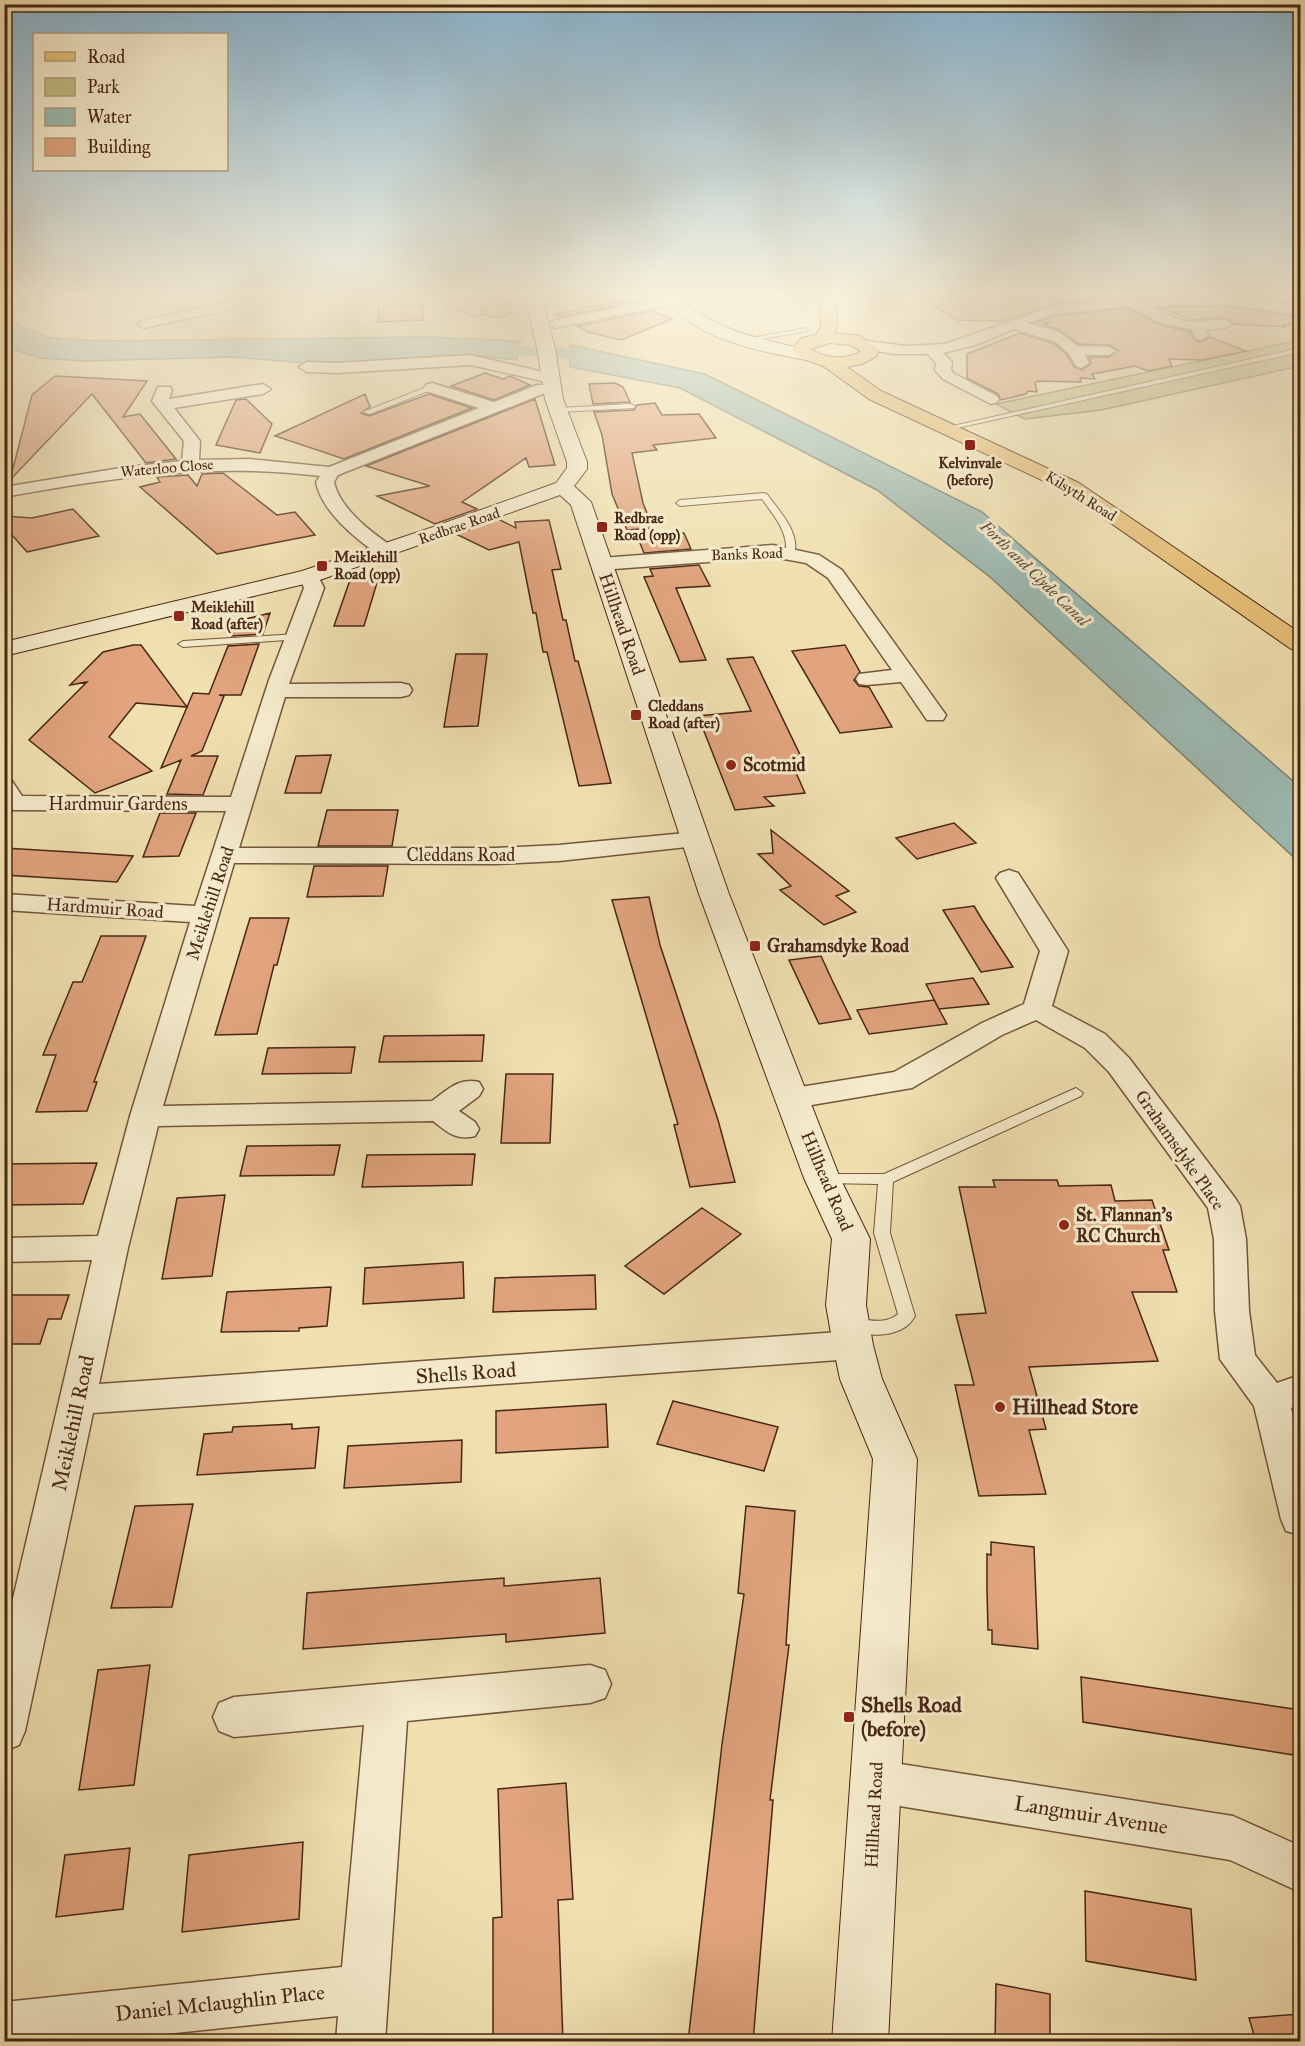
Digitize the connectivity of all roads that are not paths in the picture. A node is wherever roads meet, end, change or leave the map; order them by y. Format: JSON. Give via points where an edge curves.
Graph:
{"nodes":[{"id":1,"x":165,"y":388,"type":"edge"},
{"id":2,"x":431,"y":388,"type":"edge"},
{"id":3,"x":434,"y":388,"type":"edge"},
{"id":4,"x":542,"y":388,"type":"edge"},
{"id":5,"x":553,"y":388,"type":"edge"},
{"id":6,"x":872,"y":388,"type":"edge"},
{"id":7,"x":971,"y":388,"type":"edge"},
{"id":8,"x":1126,"y":388,"type":"edge"},
{"id":9,"x":263,"y":389,"type":"dead end"},
{"id":10,"x":991,"y":399,"type":"dead end"},
{"id":11,"x":163,"y":405,"type":"junction"},
{"id":12,"x":631,"y":406,"type":"dead end"},
{"id":13,"x":494,"y":407,"type":"junction"},
{"id":14,"x":558,"y":410,"type":"junction"},
{"id":15,"x":367,"y":412,"type":"dead end"},
{"id":16,"x":948,"y":428,"type":"junction"},
{"id":17,"x":190,"y":464,"type":"junction"},
{"id":18,"x":332,"y":472,"type":"junction"},
{"id":19,"x":563,"y":487,"type":"junction"},
{"id":20,"x":4,"y":492,"type":"edge"},
{"id":21,"x":680,"y":503,"type":"dead end"},
{"id":22,"x":386,"y":551,"type":"junction"},
{"id":23,"x":791,"y":553,"type":"junction"},
{"id":24,"x":601,"y":564,"type":"junction"},
{"id":25,"x":309,"y":576,"type":"junction"},
{"id":26,"x":297,"y":637,"type":"junction"},
{"id":27,"x":183,"y":644,"type":"dead end"},
{"id":28,"x":1300,"y":644,"type":"edge"},
{"id":29,"x":4,"y":649,"type":"edge"},
{"id":30,"x":907,"y":675,"type":"junction"},
{"id":31,"x":867,"y":679,"type":"dead end"},
{"id":32,"x":401,"y":690,"type":"dead end"},
{"id":33,"x":277,"y":691,"type":"junction"},
{"id":34,"x":935,"y":715,"type":"dead end"},
{"id":35,"x":4,"y":786,"type":"edge"},
{"id":36,"x":242,"y":804,"type":"junction"},
{"id":37,"x":696,"y":839,"type":"junction"},
{"id":38,"x":225,"y":855,"type":"junction"},
{"id":39,"x":1009,"y":878,"type":"dead end"},
{"id":40,"x":4,"y":902,"type":"edge"},
{"id":41,"x":205,"y":915,"type":"junction"},
{"id":42,"x":1037,"y":1009,"type":"junction"},
{"id":43,"x":468,"y":1089,"type":"dead end"},
{"id":44,"x":1076,"y":1093,"type":"dead end"},
{"id":45,"x":794,"y":1098,"type":"junction"},
{"id":46,"x":439,"y":1111,"type":"junction"},
{"id":47,"x":145,"y":1116,"type":"junction"},
{"id":48,"x":465,"y":1129,"type":"dead end"},
{"id":49,"x":822,"y":1178,"type":"junction"},
{"id":50,"x":886,"y":1179,"type":"junction"},
{"id":51,"x":111,"y":1248,"type":"junction"},
{"id":52,"x":4,"y":1250,"type":"edge"},
{"id":53,"x":851,"y":1336,"type":"junction"},
{"id":54,"x":1286,"y":1395,"type":"edge"},
{"id":55,"x":79,"y":1400,"type":"junction"},
{"id":56,"x":1300,"y":1519,"type":"edge"},
{"id":57,"x":12,"y":1666,"type":"edge"},
{"id":58,"x":590,"y":1684,"type":"dead end"},
{"id":59,"x":387,"y":1703,"type":"junction"},
{"id":60,"x":234,"y":1717,"type":"dead end"},
{"id":61,"x":4,"y":1731,"type":"edge"},
{"id":62,"x":875,"y":1781,"type":"junction"},
{"id":63,"x":1300,"y":1869,"type":"edge"},
{"id":64,"x":364,"y":1989,"type":"junction"},
{"id":65,"x":4,"y":2026,"type":"edge"},
{"id":66,"x":360,"y":2042,"type":"edge"},
{"id":67,"x":860,"y":2042,"type":"edge"}],
"edges":[{"from":1,"to":11,"type":"street","via":[[161,396]]},
{"from":2,"to":15,"type":"lane"},
{"from":3,"to":13,"type":"street"},
{"from":4,"to":13,"type":"street"},
{"from":5,"to":14,"type":"street"},
{"from":6,"to":16,"type":"main road","name":"Kilsyth Road","via":[[875,395]]},
{"from":7,"to":10,"type":"street"},
{"from":8,"to":16,"type":"lane"},
{"from":9,"to":11,"type":"street"},
{"from":11,"to":17,"type":"street","via":[[192,441]]},
{"from":12,"to":14,"type":"lane"},
{"from":13,"to":18,"type":"street"},
{"from":14,"to":19,"type":"street","via":[[577,462],[577,469]]},
{"from":16,"to":28,"type":"main road","name":"Kilsyth Road","via":[[1071,487]]},
{"from":17,"to":18,"type":"street","name":"Waterloo Close","via":[[269,464]]},
{"from":17,"to":20,"type":"street","name":"Waterloo Close","via":[[95,475]]},
{"from":18,"to":22,"type":"street","via":[[325,482],[327,493]]},
{"from":19,"to":22,"type":"street","name":"Redbrae Road"},
{"from":19,"to":24,"type":"street","name":"Hillhead Road","via":[[581,502]]},
{"from":21,"to":23,"type":"lane","via":[[764,496],[789,534]]},
{"from":22,"to":25,"type":"street","name":"Redbrae Road"},
{"from":23,"to":24,"type":"street","name":"Banks Road","via":[[762,551]]},
{"from":23,"to":30,"type":"street","name":"Banks Road","via":[[823,564],[835,574]]},
{"from":24,"to":37,"type":"street","name":"Hillhead Road"},
{"from":25,"to":26,"type":"street","name":"Meiklehill Road","via":[[314,588]]},
{"from":25,"to":29,"type":"street","name":"Redbrae Road"},
{"from":26,"to":27,"type":"lane"},
{"from":26,"to":33,"type":"street","name":"Meiklehill Road"},
{"from":30,"to":31,"type":"street"},
{"from":30,"to":34,"type":"street","name":"Banks Road"},
{"from":32,"to":33,"type":"street"},
{"from":33,"to":36,"type":"street","name":"Meiklehill Road"},
{"from":35,"to":36,"type":"street","name":"Hardmuir Gardens","via":[[14,804]]},
{"from":36,"to":38,"type":"street","name":"Meiklehill Road"},
{"from":37,"to":38,"type":"street","name":"Cleddans Road","via":[[496,856]]},
{"from":37,"to":45,"type":"street","name":"Hillhead Road"},
{"from":38,"to":41,"type":"street","name":"Meiklehill Road"},
{"from":39,"to":42,"type":"street","via":[[1054,951]]},
{"from":40,"to":41,"type":"street","name":"Hardmuir Road"},
{"from":41,"to":47,"type":"street","name":"Meiklehill Road"},
{"from":42,"to":45,"type":"street","via":[[992,1029],[902,1081]]},
{"from":42,"to":54,"type":"street","name":"Grahamsdyke Place","via":[[1095,1041],[1119,1065],[1224,1206],[1238,1359]]},
{"from":43,"to":46,"type":"street"},
{"from":44,"to":50,"type":"lane"},
{"from":45,"to":49,"type":"street","name":"Hillhead Road"},
{"from":46,"to":47,"type":"street"},
{"from":46,"to":48,"type":"street"},
{"from":47,"to":51,"type":"street","name":"Meiklehill Road"},
{"from":49,"to":50,"type":"lane"},
{"from":49,"to":53,"type":"street","name":"Hillhead Road","via":[[851,1239],[846,1305]]},
{"from":50,"to":53,"type":"lane","via":[[882,1233],[908,1316],[891,1328]]},
{"from":51,"to":52,"type":"street"},
{"from":51,"to":55,"type":"street","name":"Meiklehill Road"},
{"from":53,"to":55,"type":"street","name":"Shells Road"},
{"from":53,"to":62,"type":"street","name":"Hillhead Road","via":[[861,1379],[895,1459]]},
{"from":54,"to":56,"type":"street","name":"Grahamsdyke Place"},
{"from":55,"to":57,"type":"street","name":"Meiklehill Road"},
{"from":57,"to":61,"type":"street","name":"Meiklehill Road"},
{"from":58,"to":59,"type":"street"},
{"from":59,"to":60,"type":"street"},
{"from":59,"to":64,"type":"street"},
{"from":62,"to":63,"type":"street","name":"Langmuir Avenue","via":[[1233,1838]]},
{"from":62,"to":67,"type":"street","name":"Hillhead Road"},
{"from":64,"to":65,"type":"street","name":"Daniel Mclaughlin Place"},
{"from":64,"to":66,"type":"street"}]}
